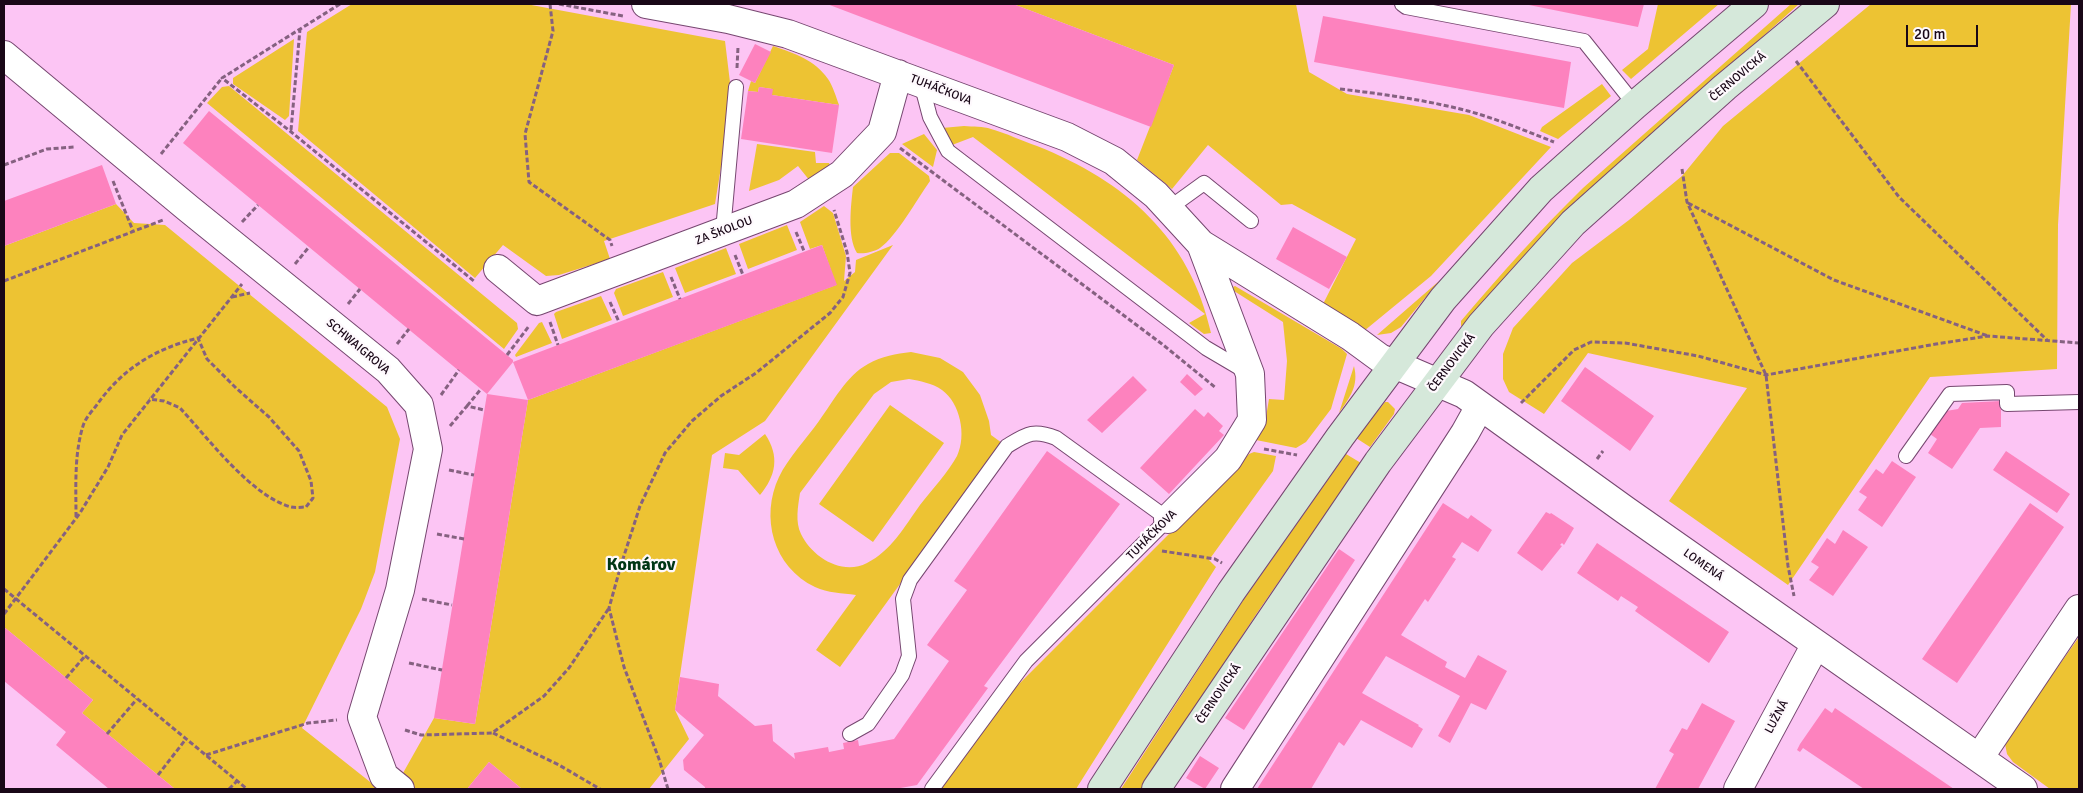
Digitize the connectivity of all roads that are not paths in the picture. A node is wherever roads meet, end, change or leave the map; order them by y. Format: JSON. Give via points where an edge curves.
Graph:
{"nodes":[{"id":1,"x":646,"y":4,"type":"edge"},
{"id":2,"x":1402,"y":4,"type":"edge"},
{"id":3,"x":1754,"y":4,"type":"edge"},
{"id":4,"x":1825,"y":4,"type":"edge"},
{"id":5,"x":729,"y":12,"type":"edge"},
{"id":6,"x":4,"y":55,"type":"edge"},
{"id":7,"x":910,"y":78,"type":"junction"},
{"id":8,"x":736,"y":87,"type":"dead end"},
{"id":9,"x":1634,"y":105,"type":"junction"},
{"id":10,"x":1168,"y":209,"type":"junction"},
{"id":11,"x":1251,"y":221,"type":"dead end"},
{"id":12,"x":728,"y":241,"type":"junction"},
{"id":13,"x":1201,"y":244,"type":"junction"},
{"id":14,"x":490,"y":279,"type":"road end"},
{"id":15,"x":1393,"y":363,"type":"junction"},
{"id":16,"x":1250,"y":374,"type":"junction"},
{"id":17,"x":1430,"y":380,"type":"junction"},
{"id":18,"x":2079,"y":402,"type":"edge"},
{"id":19,"x":1480,"y":406,"type":"junction"},
{"id":20,"x":1906,"y":456,"type":"dead end"},
{"id":21,"x":1168,"y":519,"type":"junction"},
{"id":22,"x":2079,"y":609,"type":"edge"},
{"id":23,"x":1809,"y":639,"type":"junction"},
{"id":24,"x":850,"y":734,"type":"dead end"},
{"id":25,"x":1979,"y":758,"type":"junction"},
{"id":26,"x":400,"y":789,"type":"edge"},
{"id":27,"x":932,"y":789,"type":"edge"},
{"id":28,"x":1102,"y":789,"type":"edge"},
{"id":29,"x":1156,"y":789,"type":"edge"},
{"id":30,"x":1235,"y":789,"type":"edge"},
{"id":31,"x":1738,"y":789,"type":"edge"},
{"id":32,"x":2023,"y":789,"type":"edge"}],
"edges":[{"from":1,"to":5,"type":"street","name":"TUHÁČKOVA"},
{"from":2,"to":9,"type":"lane","via":[[1584,41]]},
{"from":3,"to":9,"type":"main road"},
{"from":4,"to":17,"type":"main road","name":"ČERNOVICKÁ","via":[[1725,87],[1573,223]]},
{"from":5,"to":7,"type":"street","name":"TUHÁČKOVA"},
{"from":6,"to":26,"type":"street","name":"SCHWAIGROVA","via":[[189,210],[388,370],[419,405],[428,449],[400,590],[362,717],[384,776]]},
{"from":7,"to":10,"type":"street","name":"TUHÁČKOVA","via":[[1066,137],[1114,162],[1156,195]]},
{"from":7,"to":12,"type":"street","name":"ZA ŠKOLOU","via":[[882,132],[842,174],[796,204]]},
{"from":7,"to":16,"type":"lane","via":[[948,151],[1206,348]]},
{"from":8,"to":12,"type":"lane"},
{"from":9,"to":15,"type":"main road","via":[[1541,189],[1443,299]]},
{"from":10,"to":11,"type":"lane","via":[[1204,183]]},
{"from":10,"to":13,"type":"street","name":"TUHÁČKOVA"},
{"from":12,"to":14,"type":"street","name":"ZA ŠKOLOU","via":[[543,310]]},
{"from":13,"to":15,"type":"street","name":"TUHÁČKOVA","via":[[1380,358]]},
{"from":13,"to":16,"type":"street","name":"TUHÁČKOVA"},
{"from":15,"to":17,"type":"street","name":"TUHÁČKOVA"},
{"from":15,"to":28,"type":"main road","via":[[1231,592]]},
{"from":16,"to":21,"type":"street","name":"TUHÁČKOVA","via":[[1252,420],[1228,459]]},
{"from":17,"to":19,"type":"street","name":"LOMENÁ","via":[[1464,394]]},
{"from":17,"to":29,"type":"main road","name":"ČERNOVICKÁ"},
{"from":18,"to":20,"type":"lane","via":[[2007,404],[2007,392],[1950,394]]},
{"from":19,"to":23,"type":"street","name":"LOMENÁ"},
{"from":19,"to":30,"type":"street"},
{"from":21,"to":24,"type":"lane","via":[[1056,438],[1043,433],[1029,433],[1007,446],[910,580],[903,599],[909,656],[902,675],[868,724]]},
{"from":21,"to":27,"type":"lane","name":"TUHÁČKOVA","via":[[1026,661]]},
{"from":22,"to":25,"type":"street"},
{"from":23,"to":25,"type":"street","name":"LOMENÁ"},
{"from":23,"to":31,"type":"street","name":"LUŽNÁ"},
{"from":25,"to":32,"type":"street","name":"LOMENÁ"}]}
